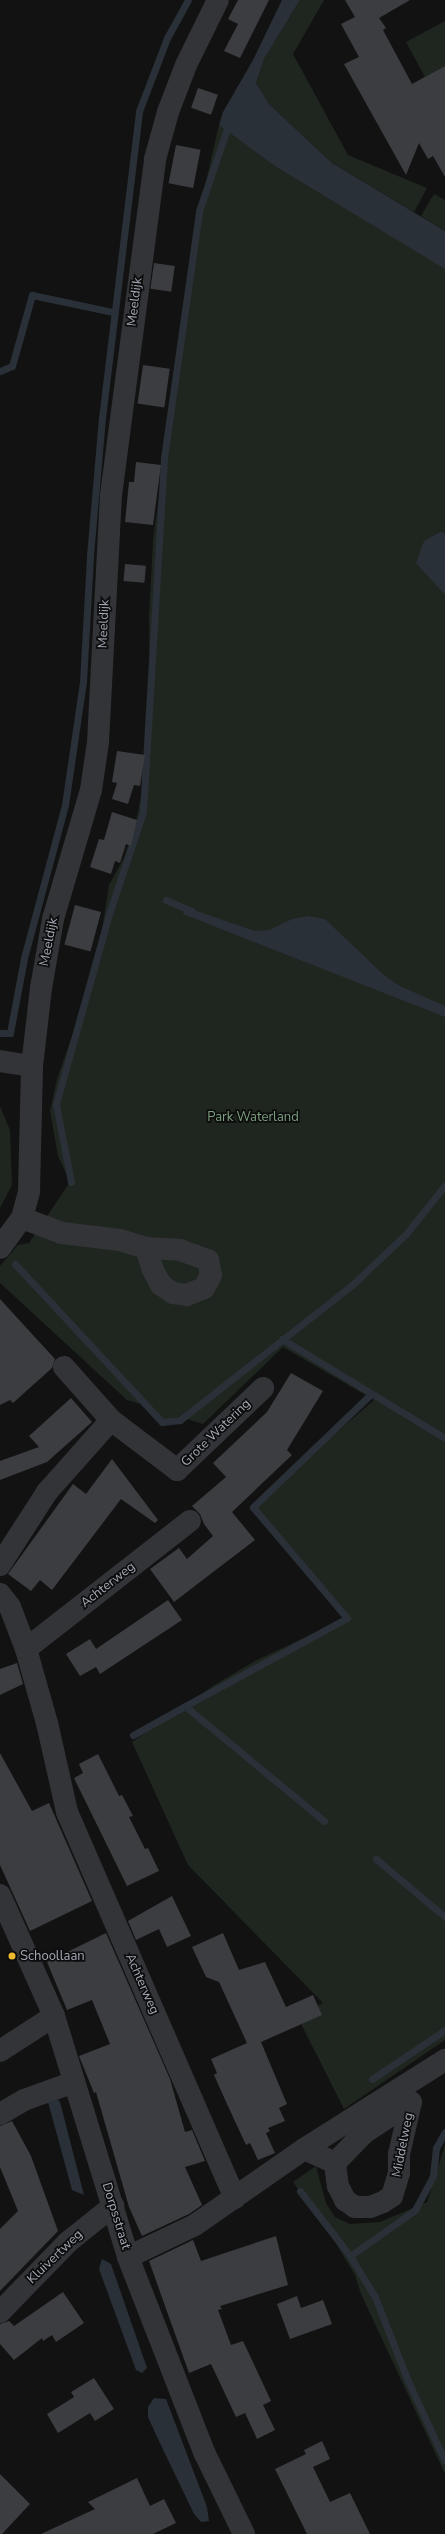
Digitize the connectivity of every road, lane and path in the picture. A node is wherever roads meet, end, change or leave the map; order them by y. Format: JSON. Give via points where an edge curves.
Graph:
{"nodes":[{"id":1,"x":218,"y":0,"type":"edge"},
{"id":2,"x":0,"y":1061,"type":"edge"},
{"id":3,"x":32,"y":1066,"type":"junction"},
{"id":4,"x":22,"y":1218,"type":"junction"},
{"id":5,"x":0,"y":1248,"type":"edge"},
{"id":6,"x":146,"y":1248,"type":"dead end"},
{"id":7,"x":64,"y":1367,"type":"dead end"},
{"id":8,"x":262,"y":1388,"type":"dead end"},
{"id":9,"x":111,"y":1420,"type":"junction"},
{"id":10,"x":190,"y":1521,"type":"dead end"},
{"id":11,"x":0,"y":1565,"type":"edge"},
{"id":12,"x":0,"y":1594,"type":"edge"},
{"id":13,"x":26,"y":1649,"type":"junction"},
{"id":14,"x":0,"y":1895,"type":"edge"},
{"id":15,"x":54,"y":2016,"type":"junction"},
{"id":16,"x":0,"y":2051,"type":"edge"},
{"id":17,"x":445,"y":2060,"type":"edge"},
{"id":18,"x":74,"y":2082,"type":"junction"},
{"id":19,"x":0,"y":2114,"type":"edge"},
{"id":20,"x":304,"y":2149,"type":"junction"},
{"id":21,"x":335,"y":2163,"type":"junction"},
{"id":22,"x":235,"y":2198,"type":"junction"},
{"id":23,"x":113,"y":2206,"type":"junction"},
{"id":24,"x":128,"y":2257,"type":"junction"},
{"id":25,"x":0,"y":2312,"type":"edge"},
{"id":26,"x":239,"y":2532,"type":"edge"}],
"edges":[{"from":1,"to":3,"type":"street","name":"Meeldijk","via":[[186,65],[168,112],[155,159],[111,495],[98,742],[91,790],[53,919],[41,988]]},
{"from":2,"to":3,"type":"street"},
{"from":3,"to":4,"type":"street","name":"Meeldijk","via":[[29,1191]]},
{"from":4,"to":5,"type":"street","name":"Meeldijk"},
{"from":4,"to":6,"type":"street","via":[[62,1233],[120,1240]]},
{"from":7,"to":9,"type":"street","name":"Grote Watering"},
{"from":8,"to":9,"type":"street","name":"Grote Watering","via":[[177,1470]]},
{"from":9,"to":11,"type":"street","via":[[47,1492]]},
{"from":10,"to":13,"type":"street","name":"Achterweg"},
{"from":12,"to":13,"type":"street","name":"Achterweg","via":[[10,1607]]},
{"from":13,"to":22,"type":"street","name":"Achterweg","via":[[47,1723],[67,1812]]},
{"from":14,"to":15,"type":"street","name":"Dorpsstraat"},
{"from":15,"to":16,"type":"street"},
{"from":15,"to":18,"type":"street","name":"Dorpsstraat"},
{"from":17,"to":20,"type":"street"},
{"from":18,"to":19,"type":"street","via":[[24,2100]]},
{"from":18,"to":23,"type":"street","name":"Dorpsstraat"},
{"from":20,"to":21,"type":"street"},
{"from":20,"to":22,"type":"street"},
{"from":21,"to":21,"type":"street","name":"Middelweg","via":[[364,2133],[411,2102],[399,2154],[399,2173],[392,2196],[370,2206],[356,2207],[344,2200],[338,2186]]},
{"from":22,"to":24,"type":"street","via":[[195,2225]]},
{"from":23,"to":24,"type":"street","name":"Dorpsstraat"},
{"from":23,"to":25,"type":"street","name":"Kluivertweg","via":[[68,2242]]},
{"from":24,"to":26,"type":"street","name":"Dorpsstraat","via":[[205,2454]]}]}
